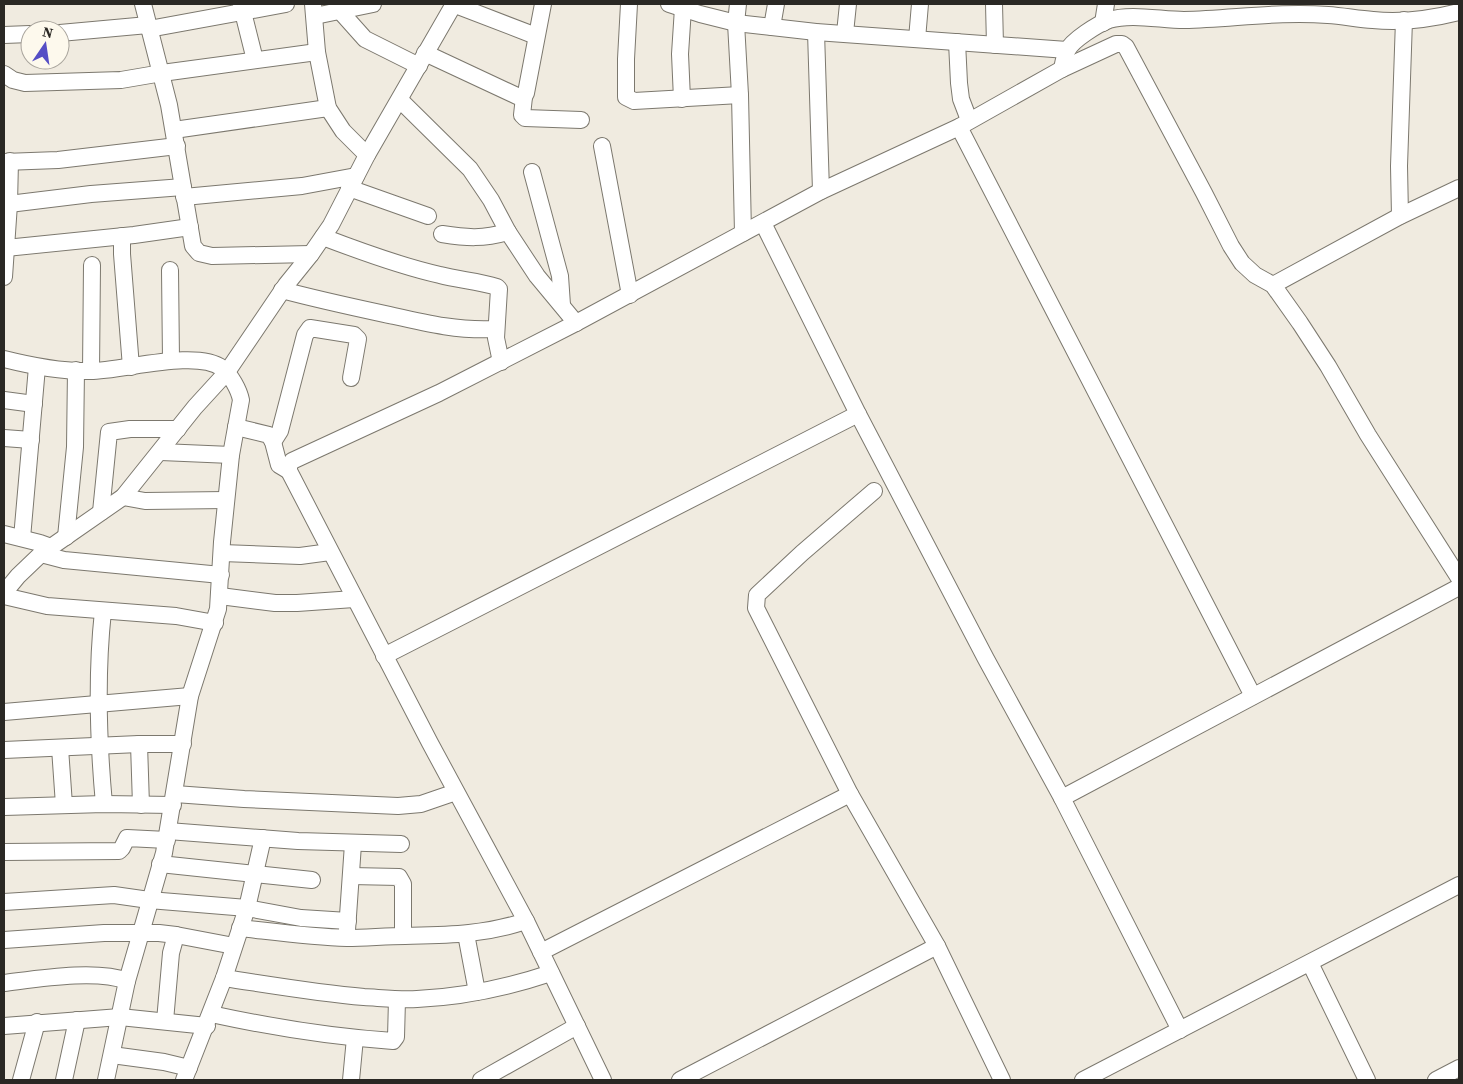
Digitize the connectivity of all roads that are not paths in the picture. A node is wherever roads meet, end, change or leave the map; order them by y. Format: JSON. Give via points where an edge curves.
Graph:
{"nodes":[{"id":1,"x":143,"y":4,"type":"edge"},
{"id":2,"x":277,"y":4,"type":"edge"},
{"id":3,"x":373,"y":4,"type":"edge"},
{"id":4,"x":454,"y":4,"type":"edge"},
{"id":5,"x":543,"y":4,"type":"edge"},
{"id":6,"x":629,"y":4,"type":"edge"},
{"id":7,"x":738,"y":4,"type":"edge"},
{"id":8,"x":776,"y":4,"type":"edge"},
{"id":9,"x":848,"y":4,"type":"edge"},
{"id":10,"x":920,"y":4,"type":"edge"},
{"id":11,"x":994,"y":4,"type":"edge"},
{"id":12,"x":1106,"y":4,"type":"edge"},
{"id":13,"x":677,"y":5,"type":"edge"},
{"id":14,"x":242,"y":8,"type":"edge"},
{"id":15,"x":314,"y":10,"type":"edge"},
{"id":16,"x":340,"y":11,"type":"junction"},
{"id":17,"x":1166,"y":11,"type":"edge"},
{"id":18,"x":1459,"y":12,"type":"edge"},
{"id":19,"x":1404,"y":20,"type":"junction"},
{"id":20,"x":736,"y":23,"type":"junction"},
{"id":21,"x":1103,"y":24,"type":"junction"},
{"id":22,"x":149,"y":27,"type":"junction"},
{"id":23,"x":772,"y":27,"type":"junction"},
{"id":24,"x":70,"y":32,"type":"edge"},
{"id":25,"x":816,"y":32,"type":"junction"},
{"id":26,"x":20,"y":34,"type":"edge"},
{"id":27,"x":844,"y":34,"type":"junction"},
{"id":28,"x":4,"y":35,"type":"edge"},
{"id":29,"x":536,"y":36,"type":"junction"},
{"id":30,"x":917,"y":39,"type":"junction"},
{"id":31,"x":957,"y":42,"type":"junction"},
{"id":32,"x":995,"y":45,"type":"junction"},
{"id":33,"x":1067,"y":50,"type":"junction"},
{"id":34,"x":317,"y":52,"type":"junction"},
{"id":35,"x":255,"y":60,"type":"junction"},
{"id":36,"x":422,"y":60,"type":"junction"},
{"id":37,"x":1062,"y":69,"type":"junction"},
{"id":38,"x":162,"y":73,"type":"junction"},
{"id":39,"x":4,"y":74,"type":"edge"},
{"id":40,"x":740,"y":95,"type":"junction"},
{"id":41,"x":524,"y":97,"type":"junction"},
{"id":42,"x":682,"y":99,"type":"junction"},
{"id":43,"x":400,"y":100,"type":"junction"},
{"id":44,"x":328,"y":108,"type":"junction"},
{"id":45,"x":581,"y":120,"type":"dead end"},
{"id":46,"x":964,"y":123,"type":"junction"},
{"id":47,"x":176,"y":138,"type":"junction"},
{"id":48,"x":602,"y":146,"type":"dead end"},
{"id":49,"x":367,"y":155,"type":"junction"},
{"id":50,"x":7,"y":161,"type":"edge"},
{"id":51,"x":532,"y":172,"type":"dead end"},
{"id":52,"x":353,"y":182,"type":"junction"},
{"id":53,"x":1459,"y":188,"type":"edge"},
{"id":54,"x":821,"y":191,"type":"junction"},
{"id":55,"x":184,"y":192,"type":"junction"},
{"id":56,"x":9,"y":204,"type":"junction"},
{"id":57,"x":428,"y":216,"type":"dead end"},
{"id":58,"x":1400,"y":216,"type":"junction"},
{"id":59,"x":763,"y":223,"type":"junction"},
{"id":60,"x":190,"y":227,"type":"junction"},
{"id":61,"x":508,"y":232,"type":"junction"},
{"id":62,"x":743,"y":233,"type":"junction"},
{"id":63,"x":442,"y":234,"type":"dead end"},
{"id":64,"x":122,"y":236,"type":"junction"},
{"id":65,"x":323,"y":237,"type":"junction"},
{"id":66,"x":6,"y":248,"type":"junction"},
{"id":67,"x":311,"y":254,"type":"junction"},
{"id":68,"x":92,"y":266,"type":"dead end"},
{"id":69,"x":170,"y":270,"type":"dead end"},
{"id":70,"x":4,"y":277,"type":"edge"},
{"id":71,"x":1274,"y":285,"type":"junction"},
{"id":72,"x":282,"y":290,"type":"junction"},
{"id":73,"x":630,"y":294,"type":"junction"},
{"id":74,"x":562,"y":305,"type":"junction"},
{"id":75,"x":576,"y":323,"type":"junction"},
{"id":76,"x":496,"y":329,"type":"junction"},
{"id":77,"x":4,"y":359,"type":"edge"},
{"id":78,"x":171,"y":360,"type":"junction"},
{"id":79,"x":500,"y":362,"type":"junction"},
{"id":80,"x":36,"y":367,"type":"junction"},
{"id":81,"x":131,"y":367,"type":"junction"},
{"id":82,"x":83,"y":371,"type":"junction"},
{"id":83,"x":227,"y":372,"type":"junction"},
{"id":84,"x":351,"y":378,"type":"dead end"},
{"id":85,"x":4,"y":400,"type":"edge"},
{"id":86,"x":34,"y":404,"type":"junction"},
{"id":87,"x":858,"y":414,"type":"junction"},
{"id":88,"x":236,"y":427,"type":"junction"},
{"id":89,"x":178,"y":429,"type":"junction"},
{"id":90,"x":4,"y":438,"type":"edge"},
{"id":91,"x":31,"y":440,"type":"junction"},
{"id":92,"x":274,"y":442,"type":"junction"},
{"id":93,"x":161,"y":452,"type":"junction"},
{"id":94,"x":231,"y":455,"type":"junction"},
{"id":95,"x":289,"y":471,"type":"junction"},
{"id":96,"x":874,"y":491,"type":"dead end"},
{"id":97,"x":123,"y":497,"type":"junction"},
{"id":98,"x":226,"y":500,"type":"junction"},
{"id":99,"x":101,"y":512,"type":"junction"},
{"id":100,"x":4,"y":534,"type":"edge"},
{"id":101,"x":66,"y":537,"type":"junction"},
{"id":102,"x":22,"y":538,"type":"junction"},
{"id":103,"x":46,"y":551,"type":"junction"},
{"id":104,"x":330,"y":552,"type":"junction"},
{"id":105,"x":222,"y":553,"type":"junction"},
{"id":106,"x":221,"y":575,"type":"junction"},
{"id":107,"x":1459,"y":578,"type":"edge"},
{"id":108,"x":1459,"y":587,"type":"edge"},
{"id":109,"x":5,"y":590,"type":"edge"},
{"id":110,"x":220,"y":596,"type":"junction"},
{"id":111,"x":354,"y":599,"type":"junction"},
{"id":112,"x":103,"y":611,"type":"junction"},
{"id":113,"x":215,"y":623,"type":"junction"},
{"id":114,"x":384,"y":656,"type":"junction"},
{"id":115,"x":190,"y":696,"type":"junction"},
{"id":116,"x":1253,"y":696,"type":"junction"},
{"id":117,"x":99,"y":704,"type":"junction"},
{"id":118,"x":4,"y":712,"type":"edge"},
{"id":119,"x":139,"y":744,"type":"junction"},
{"id":120,"x":183,"y":744,"type":"junction"},
{"id":121,"x":99,"y":746,"type":"junction"},
{"id":122,"x":60,"y":748,"type":"junction"},
{"id":123,"x":4,"y":750,"type":"edge"},
{"id":124,"x":456,"y":792,"type":"junction"},
{"id":125,"x":850,"y":794,"type":"junction"},
{"id":126,"x":1062,"y":798,"type":"junction"},
{"id":127,"x":174,"y":800,"type":"junction"},
{"id":128,"x":104,"y":804,"type":"junction"},
{"id":129,"x":64,"y":805,"type":"junction"},
{"id":130,"x":141,"y":805,"type":"junction"},
{"id":131,"x":4,"y":807,"type":"edge"},
{"id":132,"x":167,"y":835,"type":"junction"},
{"id":133,"x":263,"y":838,"type":"junction"},
{"id":134,"x":353,"y":844,"type":"junction"},
{"id":135,"x":401,"y":844,"type":"dead end"},
{"id":136,"x":4,"y":852,"type":"edge"},
{"id":137,"x":160,"y":864,"type":"junction"},
{"id":138,"x":256,"y":874,"type":"junction"},
{"id":139,"x":351,"y":876,"type":"junction"},
{"id":140,"x":312,"y":880,"type":"dead end"},
{"id":141,"x":1459,"y":885,"type":"edge"},
{"id":142,"x":149,"y":900,"type":"junction"},
{"id":143,"x":4,"y":902,"type":"edge"},
{"id":144,"x":247,"y":908,"type":"junction"},
{"id":145,"x":348,"y":921,"type":"junction"},
{"id":146,"x":526,"y":921,"type":"junction"},
{"id":147,"x":240,"y":928,"type":"junction"},
{"id":148,"x":139,"y":934,"type":"junction"},
{"id":149,"x":176,"y":934,"type":"junction"},
{"id":150,"x":466,"y":934,"type":"junction"},
{"id":151,"x":403,"y":936,"type":"junction"},
{"id":152,"x":346,"y":938,"type":"junction"},
{"id":153,"x":4,"y":940,"type":"edge"},
{"id":154,"x":234,"y":946,"type":"junction"},
{"id":155,"x":936,"y":946,"type":"junction"},
{"id":156,"x":541,"y":952,"type":"junction"},
{"id":157,"x":1310,"y":963,"type":"junction"},
{"id":158,"x":551,"y":974,"type":"junction"},
{"id":159,"x":224,"y":978,"type":"junction"},
{"id":160,"x":127,"y":981,"type":"junction"},
{"id":161,"x":4,"y":983,"type":"edge"},
{"id":162,"x":477,"y":992,"type":"junction"},
{"id":163,"x":397,"y":1000,"type":"junction"},
{"id":164,"x":120,"y":1017,"type":"junction"},
{"id":165,"x":78,"y":1020,"type":"junction"},
{"id":166,"x":209,"y":1020,"type":"junction"},
{"id":167,"x":165,"y":1021,"type":"junction"},
{"id":168,"x":37,"y":1022,"type":"junction"},
{"id":169,"x":4,"y":1026,"type":"edge"},
{"id":170,"x":577,"y":1026,"type":"junction"},
{"id":171,"x":1180,"y":1030,"type":"junction"},
{"id":172,"x":355,"y":1038,"type":"junction"},
{"id":173,"x":112,"y":1055,"type":"junction"},
{"id":174,"x":1459,"y":1068,"type":"edge"},
{"id":175,"x":186,"y":1074,"type":"edge"},
{"id":176,"x":21,"y":1080,"type":"edge"},
{"id":177,"x":64,"y":1080,"type":"edge"},
{"id":178,"x":106,"y":1080,"type":"edge"},
{"id":179,"x":351,"y":1080,"type":"edge"},
{"id":180,"x":481,"y":1080,"type":"edge"},
{"id":181,"x":603,"y":1080,"type":"edge"},
{"id":182,"x":680,"y":1080,"type":"edge"},
{"id":183,"x":1002,"y":1080,"type":"edge"},
{"id":184,"x":1083,"y":1080,"type":"edge"},
{"id":185,"x":1367,"y":1080,"type":"edge"},
{"id":186,"x":1436,"y":1080,"type":"edge"}],
"edges":[{"from":1,"to":22,"type":"street"},
{"from":2,"to":14,"type":"street"},
{"from":3,"to":16,"type":"street"},
{"from":4,"to":29,"type":"street"},
{"from":4,"to":36,"type":"street"},
{"from":5,"to":29,"type":"street"},
{"from":6,"to":42,"type":"street","via":[[626,97],[634,100]]},
{"from":7,"to":20,"type":"street"},
{"from":8,"to":23,"type":"street"},
{"from":9,"to":27,"type":"street"},
{"from":10,"to":30,"type":"street"},
{"from":11,"to":32,"type":"street"},
{"from":12,"to":21,"type":"street"},
{"from":13,"to":20,"type":"street"},
{"from":13,"to":42,"type":"street"},
{"from":14,"to":22,"type":"street"},
{"from":14,"to":35,"type":"street"},
{"from":15,"to":16,"type":"street"},
{"from":15,"to":34,"type":"street"},
{"from":16,"to":36,"type":"street","via":[[365,39]]},
{"from":17,"to":19,"type":"street","via":[[1184,20],[1328,14]]},
{"from":17,"to":21,"type":"street"},
{"from":18,"to":19,"type":"street","via":[[1432,19]]},
{"from":19,"to":58,"type":"street"},
{"from":20,"to":23,"type":"street"},
{"from":20,"to":40,"type":"street"},
{"from":21,"to":33,"type":"street","via":[[1075,41]]},
{"from":22,"to":24,"type":"street"},
{"from":22,"to":38,"type":"street"},
{"from":23,"to":25,"type":"street"},
{"from":25,"to":27,"type":"street"},
{"from":25,"to":54,"type":"street"},
{"from":26,"to":28,"type":"street"},
{"from":27,"to":30,"type":"street"},
{"from":29,"to":41,"type":"street"},
{"from":30,"to":31,"type":"street"},
{"from":31,"to":32,"type":"street"},
{"from":31,"to":46,"type":"street"},
{"from":32,"to":33,"type":"street"},
{"from":33,"to":37,"type":"street"},
{"from":34,"to":35,"type":"street"},
{"from":34,"to":44,"type":"street"},
{"from":35,"to":38,"type":"street"},
{"from":36,"to":41,"type":"street"},
{"from":36,"to":43,"type":"street"},
{"from":37,"to":46,"type":"street"},
{"from":37,"to":71,"type":"street","via":[[1116,44],[1126,47],[1231,246],[1255,275]]},
{"from":38,"to":39,"type":"street","via":[[122,80],[38,84],[13,80]]},
{"from":38,"to":47,"type":"street"},
{"from":40,"to":42,"type":"street"},
{"from":40,"to":62,"type":"street"},
{"from":41,"to":45,"type":"street","via":[[522,115],[525,118]]},
{"from":43,"to":49,"type":"street"},
{"from":43,"to":61,"type":"street","via":[[470,169]]},
{"from":44,"to":47,"type":"street"},
{"from":44,"to":49,"type":"street","via":[[343,131]]},
{"from":46,"to":54,"type":"street"},
{"from":46,"to":116,"type":"street"},
{"from":47,"to":50,"type":"street","via":[[58,160]]},
{"from":47,"to":55,"type":"street"},
{"from":48,"to":73,"type":"street"},
{"from":49,"to":52,"type":"street"},
{"from":50,"to":56,"type":"street"},
{"from":51,"to":74,"type":"street","via":[[560,276]]},
{"from":52,"to":55,"type":"street"},
{"from":52,"to":57,"type":"street"},
{"from":52,"to":65,"type":"street"},
{"from":53,"to":58,"type":"street"},
{"from":54,"to":59,"type":"street"},
{"from":55,"to":56,"type":"street","via":[[91,194]]},
{"from":55,"to":60,"type":"street"},
{"from":56,"to":66,"type":"street"},
{"from":58,"to":71,"type":"street"},
{"from":59,"to":62,"type":"street"},
{"from":59,"to":87,"type":"street"},
{"from":60,"to":64,"type":"street"},
{"from":60,"to":67,"type":"street","via":[[193,246],[199,253],[212,256]]},
{"from":61,"to":63,"type":"street","via":[[472,238]]},
{"from":61,"to":74,"type":"street","via":[[537,276]]},
{"from":62,"to":73,"type":"street"},
{"from":64,"to":66,"type":"street"},
{"from":64,"to":81,"type":"street"},
{"from":65,"to":67,"type":"street"},
{"from":65,"to":76,"type":"street","via":[[402,266],[497,286]]},
{"from":66,"to":70,"type":"street"},
{"from":67,"to":72,"type":"street"},
{"from":68,"to":82,"type":"street"},
{"from":69,"to":78,"type":"street"},
{"from":71,"to":107,"type":"street"},
{"from":72,"to":76,"type":"street","via":[[443,326],[466,330]]},
{"from":72,"to":83,"type":"street"},
{"from":73,"to":75,"type":"street"},
{"from":74,"to":75,"type":"street"},
{"from":75,"to":79,"type":"street"},
{"from":76,"to":79,"type":"street"},
{"from":77,"to":80,"type":"street"},
{"from":78,"to":81,"type":"street"},
{"from":78,"to":83,"type":"street","via":[[195,360],[221,367]]},
{"from":79,"to":95,"type":"street","via":[[292,461]]},
{"from":80,"to":82,"type":"street"},
{"from":80,"to":86,"type":"street"},
{"from":81,"to":82,"type":"street"},
{"from":82,"to":101,"type":"street"},
{"from":83,"to":88,"type":"street","via":[[242,400]]},
{"from":83,"to":89,"type":"street"},
{"from":84,"to":92,"type":"street","via":[[358,339],[310,328]]},
{"from":85,"to":86,"type":"street"},
{"from":86,"to":91,"type":"street"},
{"from":87,"to":114,"type":"street"},
{"from":87,"to":126,"type":"street"},
{"from":88,"to":92,"type":"street","via":[[269,436]]},
{"from":88,"to":94,"type":"street"},
{"from":89,"to":93,"type":"street"},
{"from":89,"to":99,"type":"street","via":[[109,432]]},
{"from":90,"to":91,"type":"street"},
{"from":91,"to":102,"type":"street"},
{"from":92,"to":95,"type":"street","via":[[279,465]]},
{"from":93,"to":94,"type":"street"},
{"from":93,"to":97,"type":"street"},
{"from":94,"to":98,"type":"street"},
{"from":95,"to":104,"type":"street"},
{"from":96,"to":125,"type":"street","via":[[757,595],[756,601],[756,608]]},
{"from":97,"to":98,"type":"street","via":[[146,501]]},
{"from":97,"to":99,"type":"street"},
{"from":98,"to":105,"type":"street"},
{"from":99,"to":101,"type":"street"},
{"from":100,"to":102,"type":"street"},
{"from":101,"to":103,"type":"street"},
{"from":102,"to":103,"type":"street"},
{"from":103,"to":106,"type":"street","via":[[64,560]]},
{"from":103,"to":109,"type":"street"},
{"from":104,"to":105,"type":"street","via":[[300,556]]},
{"from":104,"to":111,"type":"street"},
{"from":105,"to":106,"type":"street"},
{"from":106,"to":110,"type":"street"},
{"from":108,"to":116,"type":"street"},
{"from":109,"to":112,"type":"street","via":[[47,606]]},
{"from":110,"to":111,"type":"street","via":[[297,604]]},
{"from":110,"to":113,"type":"street"},
{"from":111,"to":114,"type":"street"},
{"from":112,"to":113,"type":"street","via":[[176,616]]},
{"from":112,"to":117,"type":"street","via":[[98,664]]},
{"from":113,"to":115,"type":"street"},
{"from":114,"to":124,"type":"street"},
{"from":115,"to":117,"type":"street"},
{"from":115,"to":120,"type":"street"},
{"from":116,"to":126,"type":"street"},
{"from":117,"to":118,"type":"street"},
{"from":117,"to":121,"type":"street"},
{"from":119,"to":120,"type":"street"},
{"from":119,"to":121,"type":"street"},
{"from":119,"to":130,"type":"street"},
{"from":120,"to":127,"type":"street"},
{"from":121,"to":122,"type":"street"},
{"from":121,"to":128,"type":"street"},
{"from":122,"to":123,"type":"street"},
{"from":122,"to":129,"type":"street"},
{"from":124,"to":127,"type":"street","via":[[421,804],[398,806],[244,799]]},
{"from":124,"to":146,"type":"street"},
{"from":125,"to":155,"type":"street"},
{"from":125,"to":156,"type":"street"},
{"from":126,"to":171,"type":"street"},
{"from":127,"to":130,"type":"street"},
{"from":127,"to":132,"type":"street"},
{"from":128,"to":129,"type":"street"},
{"from":128,"to":130,"type":"street"},
{"from":129,"to":131,"type":"street"},
{"from":132,"to":133,"type":"street"},
{"from":132,"to":136,"type":"street","via":[[126,838],[119,851]]},
{"from":132,"to":137,"type":"street"},
{"from":133,"to":134,"type":"street"},
{"from":133,"to":138,"type":"street"},
{"from":134,"to":135,"type":"street"},
{"from":134,"to":139,"type":"street"},
{"from":137,"to":138,"type":"street"},
{"from":137,"to":142,"type":"street"},
{"from":138,"to":140,"type":"street"},
{"from":138,"to":144,"type":"street"},
{"from":139,"to":145,"type":"street"},
{"from":139,"to":151,"type":"street","via":[[401,879]]},
{"from":141,"to":157,"type":"street"},
{"from":142,"to":143,"type":"street","via":[[114,895]]},
{"from":142,"to":144,"type":"street"},
{"from":142,"to":148,"type":"street"},
{"from":144,"to":145,"type":"street","via":[[301,918]]},
{"from":144,"to":147,"type":"street"},
{"from":145,"to":152,"type":"street"},
{"from":146,"to":150,"type":"street"},
{"from":146,"to":156,"type":"street"},
{"from":147,"to":152,"type":"street"},
{"from":147,"to":154,"type":"street"},
{"from":148,"to":149,"type":"street"},
{"from":148,"to":153,"type":"street","via":[[104,933]]},
{"from":148,"to":160,"type":"street"},
{"from":149,"to":154,"type":"street"},
{"from":149,"to":167,"type":"street","via":[[171,953]]},
{"from":150,"to":151,"type":"street"},
{"from":150,"to":162,"type":"street"},
{"from":151,"to":152,"type":"street"},
{"from":154,"to":159,"type":"street"},
{"from":155,"to":182,"type":"street"},
{"from":155,"to":183,"type":"street"},
{"from":156,"to":158,"type":"street"},
{"from":157,"to":171,"type":"street"},
{"from":157,"to":185,"type":"street"},
{"from":158,"to":162,"type":"street"},
{"from":158,"to":170,"type":"street"},
{"from":159,"to":163,"type":"street","via":[[314,992]]},
{"from":159,"to":166,"type":"street"},
{"from":160,"to":161,"type":"street","via":[[94,975]]},
{"from":160,"to":164,"type":"street"},
{"from":162,"to":163,"type":"street"},
{"from":163,"to":172,"type":"street","via":[[395,1040]]},
{"from":164,"to":165,"type":"street"},
{"from":164,"to":167,"type":"street"},
{"from":164,"to":173,"type":"street"},
{"from":165,"to":168,"type":"street"},
{"from":165,"to":177,"type":"street"},
{"from":166,"to":167,"type":"street"},
{"from":166,"to":172,"type":"street"},
{"from":166,"to":175,"type":"street"},
{"from":168,"to":169,"type":"street"},
{"from":168,"to":176,"type":"street"},
{"from":170,"to":180,"type":"street"},
{"from":170,"to":181,"type":"street"},
{"from":171,"to":184,"type":"street"},
{"from":172,"to":179,"type":"street"},
{"from":173,"to":175,"type":"street","via":[[164,1062]]},
{"from":173,"to":178,"type":"street"},
{"from":174,"to":186,"type":"street"}]}
